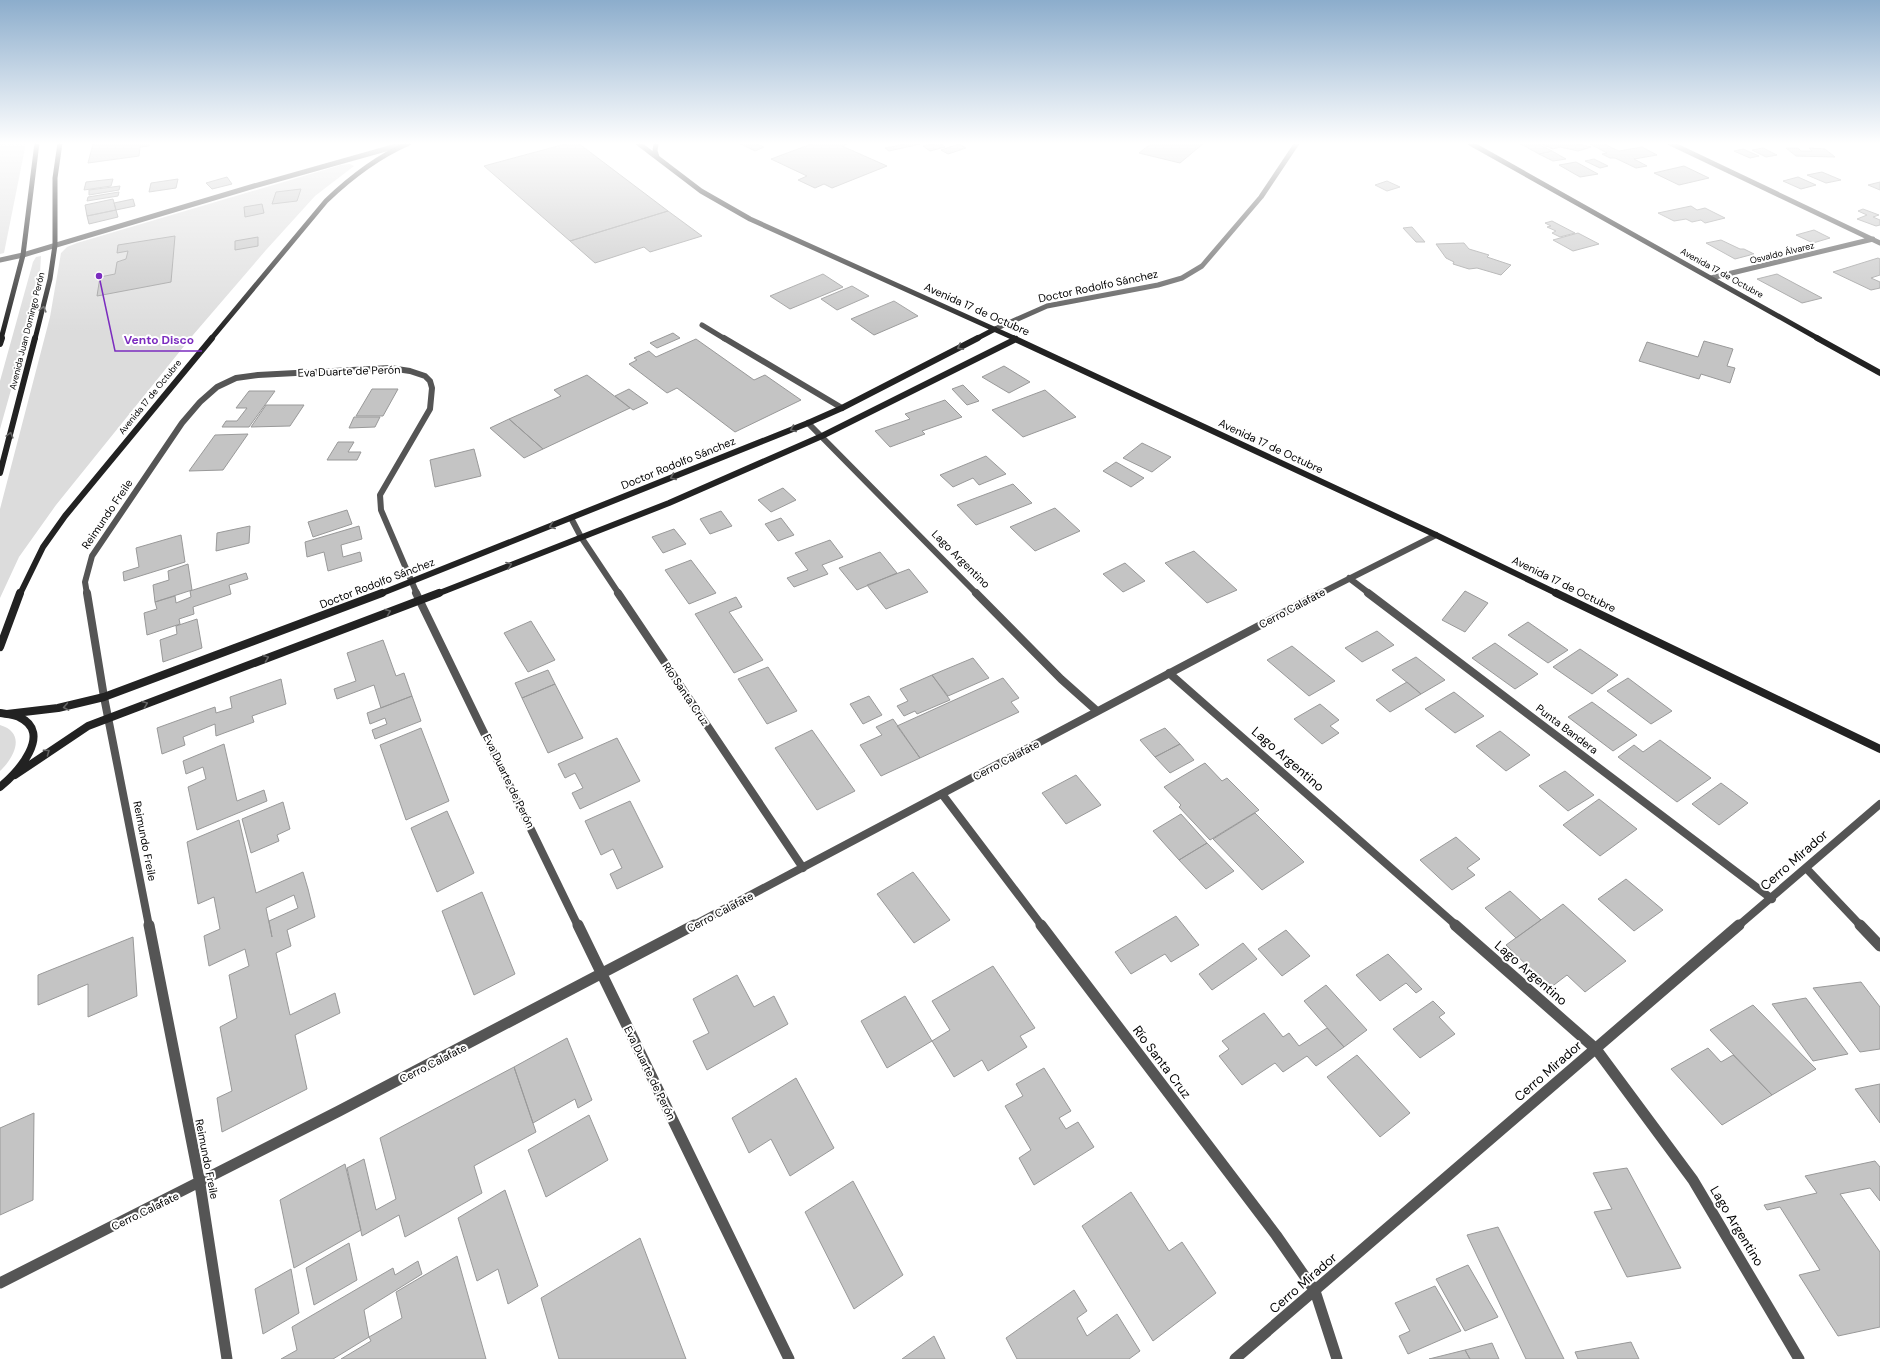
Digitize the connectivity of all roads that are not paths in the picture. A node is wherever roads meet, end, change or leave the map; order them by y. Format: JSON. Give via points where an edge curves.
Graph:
{"nodes":[{"id":1,"x":29,"y":206,"type":"edge"},
{"id":2,"x":55,"y":206,"type":"edge"},
{"id":3,"x":185,"y":206,"type":"edge"},
{"id":4,"x":321,"y":206,"type":"edge"},
{"id":5,"x":727,"y":206,"type":"edge"},
{"id":6,"x":1253,"y":206,"type":"edge"},
{"id":7,"x":1583,"y":206,"type":"edge"},
{"id":8,"x":1803,"y":206,"type":"edge"},
{"id":9,"x":1880,"y":237,"type":"edge"},
{"id":10,"x":1871,"y":239,"type":"junction"},
{"id":11,"x":1880,"y":243,"type":"edge"},
{"id":12,"x":55,"y":245,"type":"junction"},
{"id":13,"x":23,"y":255,"type":"junction"},
{"id":14,"x":0,"y":260,"type":"edge"},
{"id":15,"x":1711,"y":278,"type":"junction"},
{"id":16,"x":702,"y":324,"type":"dead end"},
{"id":17,"x":995,"y":329,"type":"junction"},
{"id":18,"x":1016,"y":339,"type":"junction"},
{"id":19,"x":0,"y":344,"type":"edge"},
{"id":20,"x":1880,"y":373,"type":"edge"},
{"id":21,"x":236,"y":378,"type":"joint"},
{"id":22,"x":842,"y":408,"type":"junction"},
{"id":23,"x":808,"y":423,"type":"junction"},
{"id":24,"x":822,"y":436,"type":"junction"},
{"id":25,"x":0,"y":473,"type":"edge"},
{"id":26,"x":571,"y":518,"type":"junction"},
{"id":27,"x":1436,"y":535,"type":"junction"},
{"id":28,"x":581,"y":537,"type":"junction"},
{"id":29,"x":1348,"y":578,"type":"junction"},
{"id":30,"x":411,"y":582,"type":"junction"},
{"id":31,"x":421,"y":600,"type":"junction"},
{"id":32,"x":0,"y":647,"type":"edge"},
{"id":33,"x":1169,"y":673,"type":"junction"},
{"id":34,"x":104,"y":697,"type":"junction"},
{"id":35,"x":1097,"y":711,"type":"junction"},
{"id":36,"x":4,"y":713,"type":"edge"},
{"id":37,"x":108,"y":718,"type":"junction"},
{"id":38,"x":1880,"y":749,"type":"edge"},
{"id":39,"x":15,"y":775,"type":"junction"},
{"id":40,"x":0,"y":787,"type":"edge"},
{"id":41,"x":942,"y":794,"type":"junction"},
{"id":42,"x":1880,"y":804,"type":"edge"},
{"id":43,"x":803,"y":868,"type":"junction"},
{"id":44,"x":1806,"y":868,"type":"junction"},
{"id":45,"x":1772,"y":899,"type":"junction"},
{"id":46,"x":1880,"y":946,"type":"edge"},
{"id":47,"x":602,"y":975,"type":"junction"},
{"id":48,"x":1596,"y":1049,"type":"junction"},
{"id":49,"x":200,"y":1184,"type":"junction"},
{"id":50,"x":0,"y":1283,"type":"edge"},
{"id":51,"x":1315,"y":1291,"type":"junction"},
{"id":52,"x":227,"y":1359,"type":"edge"},
{"id":53,"x":789,"y":1359,"type":"edge"},
{"id":54,"x":1235,"y":1359,"type":"edge"},
{"id":55,"x":1337,"y":1359,"type":"edge"},
{"id":56,"x":1799,"y":1359,"type":"edge"}],
"edges":[{"from":1,"to":13,"type":"street"},
{"from":2,"to":12,"type":"street","name":"Avenida Juan Domingo Perón"},
{"from":3,"to":12,"type":"street"},
{"from":4,"to":32,"type":"street","name":"Avenida 17 de Octubre","via":[[50,536],[27,574]]},
{"from":5,"to":17,"type":"street","name":"Avenida 17 de Octubre"},
{"from":6,"to":17,"type":"street","name":"Doctor Rodolfo Sánchez","via":[[1202,266],[1182,278],[1047,306]]},
{"from":7,"to":15,"type":"street","name":"Avenida 17 de Octubre"},
{"from":8,"to":10,"type":"street"},
{"from":9,"to":10,"type":"street","name":"Osvaldo Álvarez"},
{"from":10,"to":11,"type":"street"},
{"from":10,"to":15,"type":"street","name":"Osvaldo Álvarez"},
{"from":12,"to":13,"type":"street"},
{"from":25,"to":12,"type":"street","name":"Avenida Juan Domingo Perón","one_way":true,"via":[[50,279]]},
{"from":13,"to":14,"type":"street"},
{"from":13,"to":19,"type":"street"},
{"from":15,"to":20,"type":"street","name":"Avenida 17 de Octubre"},
{"from":16,"to":22,"type":"street"},
{"from":17,"to":18,"type":"street","name":"Avenida 17 de Octubre"},
{"from":17,"to":22,"type":"street","name":"Doctor Rodolfo Sánchez","one_way":true},
{"from":18,"to":24,"type":"street"},
{"from":18,"to":27,"type":"street","name":"Avenida 17 de Octubre"},
{"from":21,"to":30,"type":"street","name":"Eva Duarte de Perón","via":[[390,368],[412,370],[425,376],[431,384],[434,396],[430,409],[380,495],[381,510]]},
{"from":21,"to":34,"type":"street","name":"Reimundo Freile","via":[[217,387],[200,402],[182,424],[92,556],[85,582]]},
{"from":22,"to":23,"type":"street","name":"Doctor Rodolfo Sánchez"},
{"from":23,"to":24,"type":"street","name":"Lago Argentino"},
{"from":23,"to":26,"type":"street","name":"Doctor Rodolfo Sánchez","one_way":true},
{"from":24,"to":28,"type":"street","via":[[669,503]]},
{"from":24,"to":35,"type":"street","name":"Lago Argentino","via":[[1056,673]]},
{"from":26,"to":28,"type":"street","name":"Río Santa Cruz"},
{"from":26,"to":30,"type":"street","name":"Doctor Rodolfo Sánchez","one_way":true},
{"from":27,"to":29,"type":"street","name":"Cerro Calafate"},
{"from":27,"to":38,"type":"street","name":"Avenida 17 de Octubre"},
{"from":31,"to":28,"type":"street","one_way":true},
{"from":28,"to":43,"type":"street","name":"Río Santa Cruz"},
{"from":29,"to":33,"type":"street","name":"Cerro Calafate"},
{"from":29,"to":45,"type":"street","name":"Punta Bandera"},
{"from":30,"to":31,"type":"street","name":"Eva Duarte de Perón"},
{"from":30,"to":34,"type":"street","name":"Doctor Rodolfo Sánchez"},
{"from":37,"to":31,"type":"street","one_way":true},
{"from":31,"to":47,"type":"street","name":"Eva Duarte de Perón"},
{"from":33,"to":35,"type":"street","name":"Cerro Calafate"},
{"from":33,"to":48,"type":"street","name":"Lago Argentino"},
{"from":34,"to":36,"type":"street","name":"Doctor Rodolfo Sánchez","one_way":true,"via":[[58,708]]},
{"from":34,"to":37,"type":"street","name":"Reimundo Freile"},
{"from":35,"to":41,"type":"street","name":"Cerro Calafate"},
{"from":36,"to":39,"type":"street","via":[[26,720],[34,734],[30,754]]},
{"from":39,"to":37,"type":"street","one_way":true,"via":[[79,731]]},
{"from":37,"to":49,"type":"street","name":"Reimundo Freile"},
{"from":39,"to":40,"type":"street"},
{"from":41,"to":43,"type":"street","name":"Cerro Calafate"},
{"from":41,"to":51,"type":"street","name":"Río Santa Cruz","via":[[1276,1235]]},
{"from":42,"to":44,"type":"street","name":"Cerro Mirador"},
{"from":43,"to":47,"type":"street","name":"Cerro Calafate"},
{"from":44,"to":45,"type":"street","name":"Cerro Mirador"},
{"from":44,"to":46,"type":"street"},
{"from":45,"to":48,"type":"street","name":"Cerro Mirador"},
{"from":47,"to":49,"type":"street","name":"Cerro Calafate"},
{"from":47,"to":53,"type":"street","name":"Eva Duarte de Perón"},
{"from":48,"to":51,"type":"street","name":"Cerro Mirador"},
{"from":48,"to":56,"type":"street","name":"Lago Argentino","via":[[1693,1180]]},
{"from":49,"to":50,"type":"street","name":"Cerro Calafate"},
{"from":49,"to":52,"type":"street","name":"Reimundo Freile"},
{"from":51,"to":54,"type":"street","name":"Cerro Mirador"},
{"from":51,"to":55,"type":"street","name":"Río Santa Cruz"}]}
